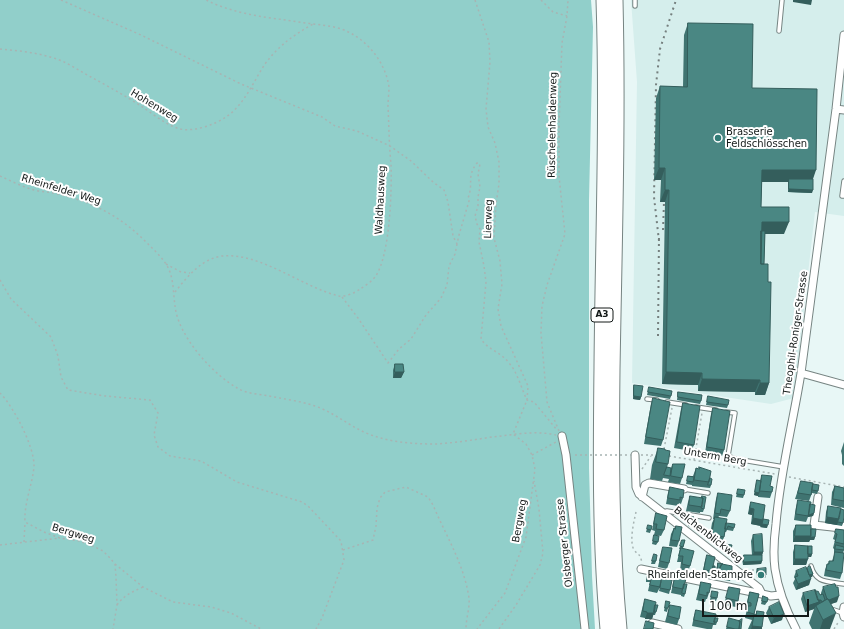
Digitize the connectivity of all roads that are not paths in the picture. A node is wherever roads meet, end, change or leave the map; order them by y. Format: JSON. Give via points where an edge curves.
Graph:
{"nodes":[{"id":1,"x":603,"y":0,"type":"edge"},
{"id":2,"x":616,"y":0,"type":"edge"},
{"id":3,"x":635,"y":0,"type":"edge"},
{"id":4,"x":782,"y":0,"type":"edge"},
{"id":5,"x":635,"y":6,"type":"dead end"},
{"id":6,"x":779,"y":31,"type":"dead end"},
{"id":7,"x":844,"y":35,"type":"edge"},
{"id":8,"x":836,"y":109,"type":"junction"},
{"id":9,"x":844,"y":110,"type":"edge"},
{"id":10,"x":844,"y":181,"type":"edge"},
{"id":11,"x":844,"y":196,"type":"edge"},
{"id":12,"x":801,"y":373,"type":"junction"},
{"id":13,"x":844,"y":385,"type":"edge"},
{"id":14,"x":647,"y":399,"type":"dead end"},
{"id":15,"x":687,"y":406,"type":"edge"},
{"id":16,"x":695,"y":407,"type":"edge"},
{"id":17,"x":562,"y":436,"type":"road end"},
{"id":18,"x":634,"y":455,"type":"road end"},
{"id":19,"x":784,"y":467,"type":"junction"},
{"id":20,"x":684,"y":489,"type":"joint"},
{"id":21,"x":708,"y":493,"type":"dead end"},
{"id":22,"x":642,"y":497,"type":"junction"},
{"id":23,"x":818,"y":497,"type":"dead end"},
{"id":24,"x":663,"y":513,"type":"junction"},
{"id":25,"x":709,"y":518,"type":"dead end"},
{"id":26,"x":844,"y":526,"type":"edge"},
{"id":27,"x":811,"y":566,"type":"edge"},
{"id":28,"x":640,"y":569,"type":"road end"},
{"id":29,"x":844,"y":584,"type":"edge"},
{"id":30,"x":762,"y":594,"type":"junction"},
{"id":31,"x":780,"y":595,"type":"junction"},
{"id":32,"x":829,"y":608,"type":"edge"},
{"id":33,"x":844,"y":613,"type":"edge"},
{"id":34,"x":652,"y":623,"type":"edge"},
{"id":35,"x":585,"y":629,"type":"edge"},
{"id":36,"x":607,"y":629,"type":"edge"},
{"id":37,"x":620,"y":629,"type":"edge"},
{"id":38,"x":678,"y":629,"type":"edge"},
{"id":39,"x":796,"y":629,"type":"edge"}],
"edges":[{"from":1,"to":36,"type":"highway","number":"A3","via":[[605,110],[600,477]]},
{"from":2,"to":37,"type":"highway","number":"A3","via":[[612,476]]},
{"from":3,"to":5,"type":"lane"},
{"from":4,"to":6,"type":"lane"},
{"from":7,"to":8,"type":"street","name":"Theophil-Roniger-Strasse"},
{"from":8,"to":9,"type":"street"},
{"from":8,"to":12,"type":"street","name":"Theophil-Roniger-Strasse"},
{"from":10,"to":11,"type":"lane"},
{"from":12,"to":13,"type":"street"},
{"from":12,"to":19,"type":"street","name":"Theophil-Roniger-Strasse"},
{"from":14,"to":15,"type":"lane"},
{"from":16,"to":19,"type":"lane","via":[[735,413],[728,456]]},
{"from":17,"to":35,"type":"street","name":"Olsberger Strasse"},
{"from":18,"to":22,"type":"street","via":[[636,487]]},
{"from":19,"to":31,"type":"street","name":"Theophil-Roniger-Strasse","via":[[786,476],[777,510],[774,548]]},
{"from":20,"to":21,"type":"lane"},
{"from":20,"to":22,"type":"street","via":[[649,483],[645,485]]},
{"from":22,"to":24,"type":"street","name":"Belchenblickweg"},
{"from":23,"to":26,"type":"street","via":[[814,525],[840,528]]},
{"from":24,"to":25,"type":"lane","via":[[667,511]]},
{"from":24,"to":30,"type":"street","name":"Belchenblickweg","via":[[759,588]]},
{"from":27,"to":29,"type":"lane","via":[[815,580]]},
{"from":28,"to":30,"type":"street"},
{"from":30,"to":31,"type":"street"},
{"from":31,"to":39,"type":"street","name":"Theophil-Roniger-Strasse"},
{"from":32,"to":33,"type":"lane"},
{"from":34,"to":38,"type":"street"}]}
